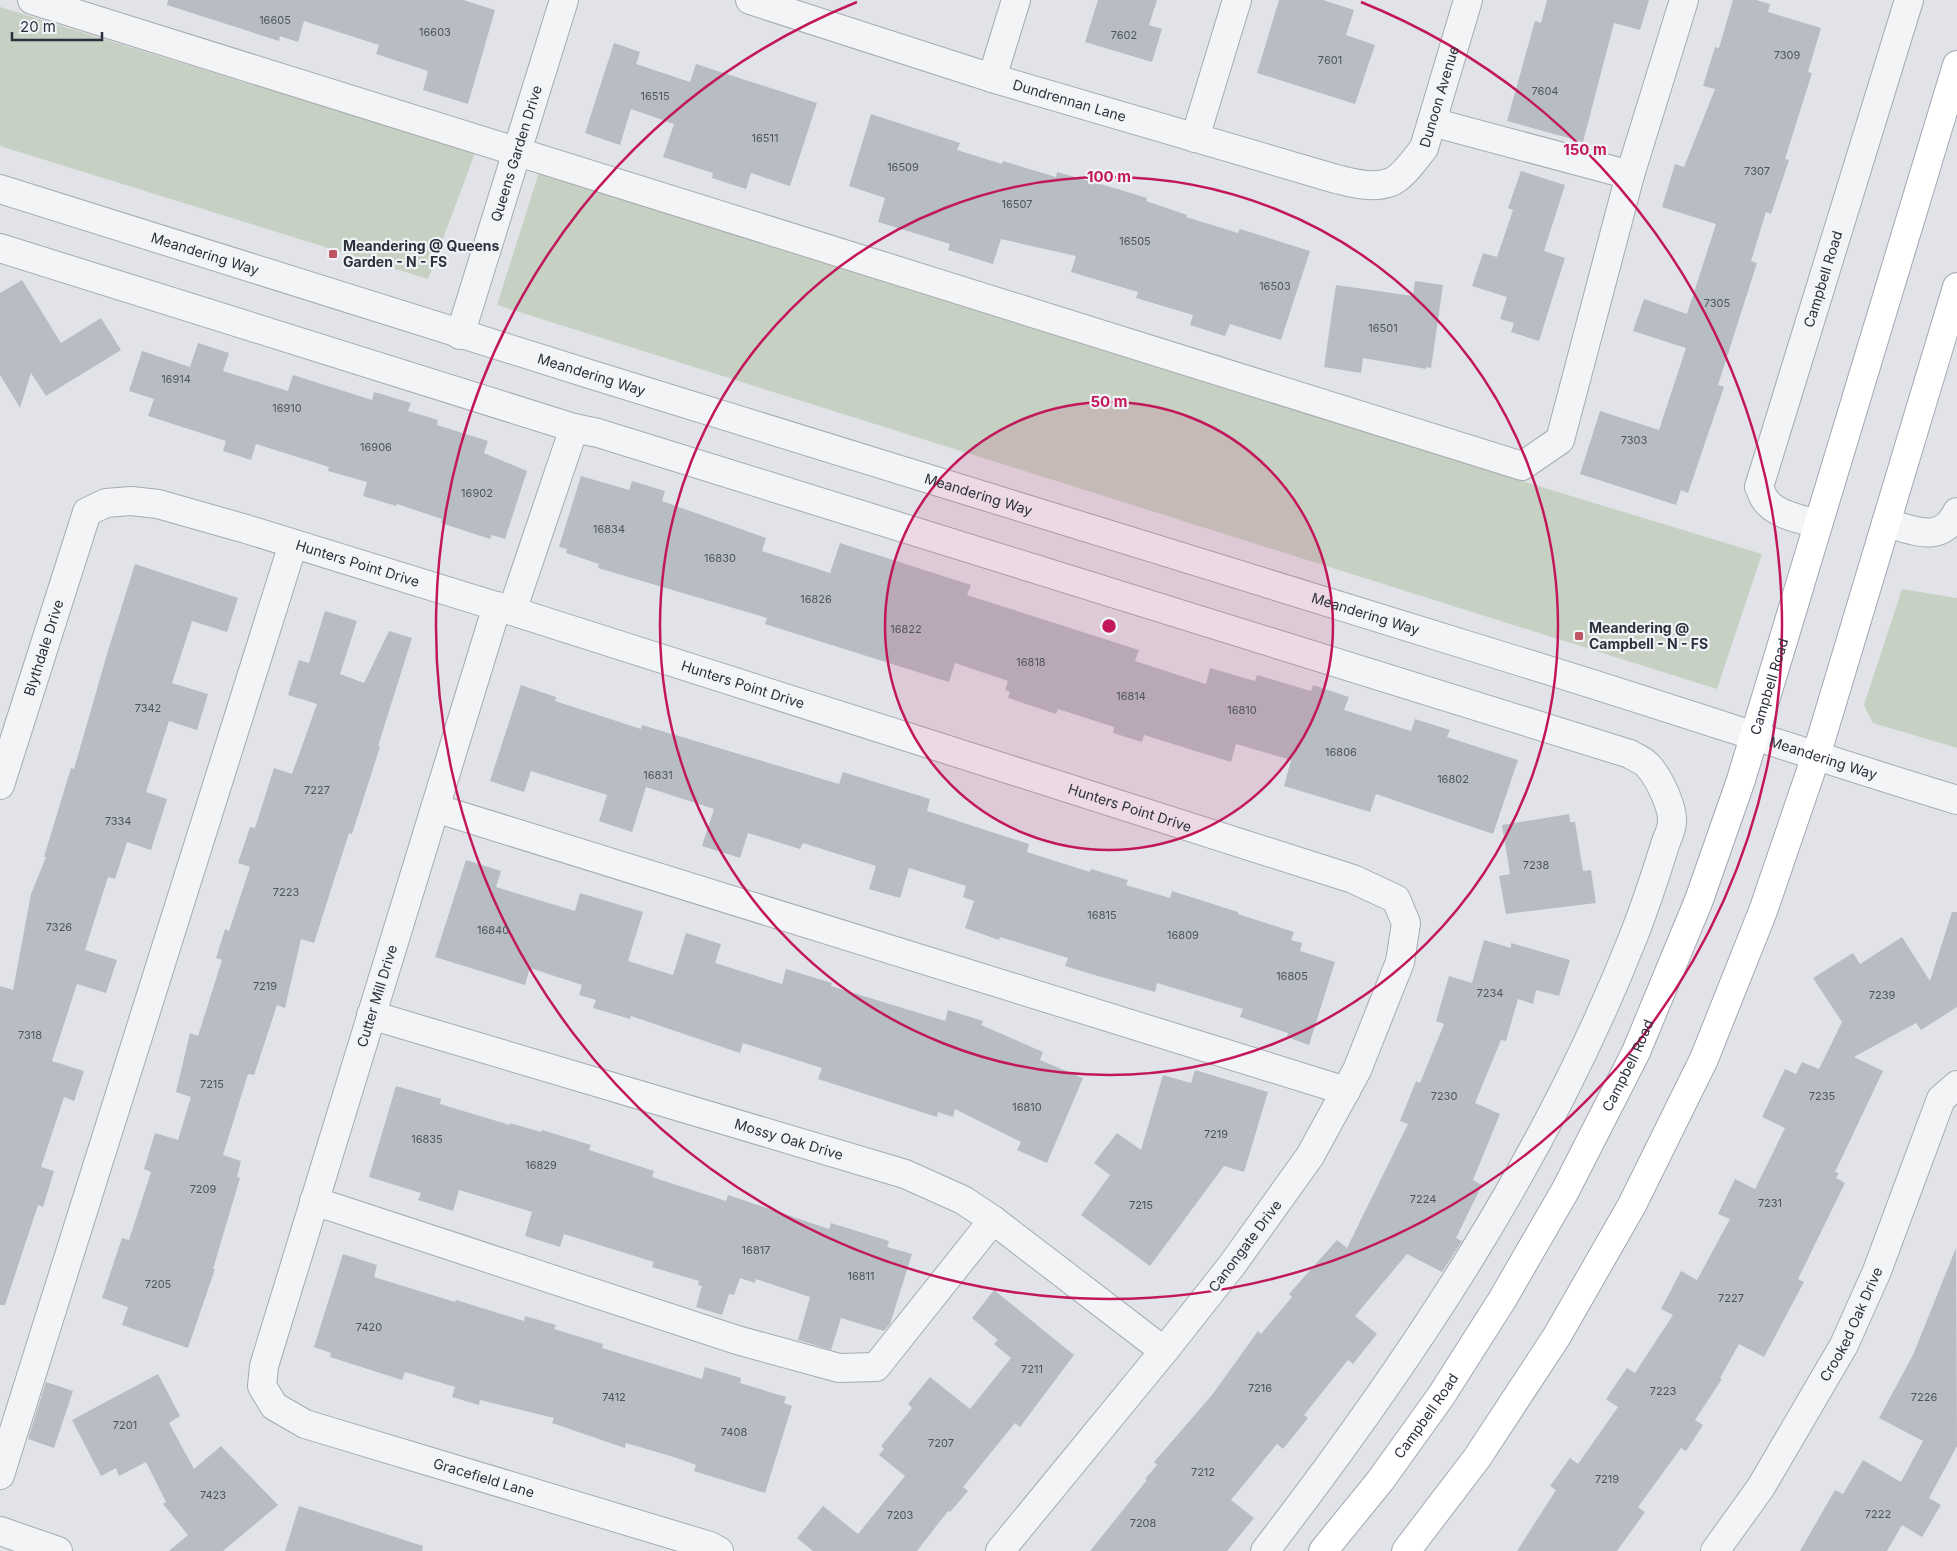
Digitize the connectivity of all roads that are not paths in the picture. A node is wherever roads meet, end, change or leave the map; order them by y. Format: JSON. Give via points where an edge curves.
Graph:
{"nodes":[{"id":1,"x":32,"y":0,"type":"edge"},
{"id":2,"x":564,"y":0,"type":"edge"},
{"id":3,"x":750,"y":0,"type":"edge"},
{"id":4,"x":1016,"y":0,"type":"edge"},
{"id":5,"x":1237,"y":0,"type":"edge"},
{"id":6,"x":1468,"y":0,"type":"edge"},
{"id":7,"x":1684,"y":0,"type":"edge"},
{"id":8,"x":1909,"y":0,"type":"edge"},
{"id":9,"x":791,"y":6,"type":"edge"},
{"id":10,"x":1957,"y":66,"type":"edge"},
{"id":11,"x":992,"y":78,"type":"junction"},
{"id":12,"x":1432,"y":122,"type":"junction"},
{"id":13,"x":1194,"y":138,"type":"junction"},
{"id":14,"x":517,"y":153,"type":"junction"},
{"id":15,"x":1630,"y":175,"type":"junction"},
{"id":16,"x":1391,"y":182,"type":"joint"},
{"id":17,"x":0,"y":189,"type":"edge"},
{"id":18,"x":0,"y":248,"type":"edge"},
{"id":19,"x":1957,"y":287,"type":"edge"},
{"id":20,"x":460,"y":335,"type":"junction"},
{"id":21,"x":574,"y":428,"type":"junction"},
{"id":22,"x":87,"y":512,"type":"joint"},
{"id":23,"x":1957,"y":512,"type":"edge"},
{"id":24,"x":1886,"y":523,"type":"junction"},
{"id":25,"x":1818,"y":524,"type":"junction"},
{"id":26,"x":293,"y":544,"type":"junction"},
{"id":27,"x":505,"y":608,"type":"junction"},
{"id":28,"x":1754,"y":736,"type":"junction"},
{"id":29,"x":1816,"y":756,"type":"junction"},
{"id":30,"x":0,"y":785,"type":"edge"},
{"id":31,"x":1957,"y":800,"type":"edge"},
{"id":32,"x":435,"y":808,"type":"junction"},
{"id":33,"x":1396,"y":899,"type":"joint"},
{"id":34,"x":371,"y":1015,"type":"junction"},
{"id":35,"x":1957,"y":1085,"type":"edge"},
{"id":36,"x":1346,"y":1091,"type":"junction"},
{"id":37,"x":314,"y":1201,"type":"junction"},
{"id":38,"x":993,"y":1220,"type":"junction"},
{"id":39,"x":1164,"y":1351,"type":"junction"},
{"id":40,"x":262,"y":1386,"type":"joint"},
{"id":41,"x":0,"y":1475,"type":"edge"},
{"id":42,"x":0,"y":1531,"type":"edge"},
{"id":43,"x":1014,"y":1546,"type":"edge"},
{"id":44,"x":58,"y":1551,"type":"edge"},
{"id":45,"x":719,"y":1551,"type":"edge"},
{"id":46,"x":1265,"y":1551,"type":"edge"},
{"id":47,"x":1323,"y":1551,"type":"edge"},
{"id":48,"x":1406,"y":1551,"type":"edge"},
{"id":49,"x":1715,"y":1551,"type":"edge"}],
"edges":[{"from":1,"to":14,"type":"street"},
{"from":2,"to":14,"type":"street","name":"Queens Garden Drive"},
{"from":3,"to":9,"type":"street","name":"Dundrennan Lane"},
{"from":4,"to":11,"type":"street"},
{"from":5,"to":13,"type":"street"},
{"from":6,"to":12,"type":"street","name":"Dunoon Avenue"},
{"from":7,"to":15,"type":"street"},
{"from":8,"to":25,"type":"street","name":"Campbell Road","via":[[1759,487],[1764,499],[1776,509]]},
{"from":9,"to":11,"type":"street","name":"Dundrennan Lane"},
{"from":10,"to":25,"type":"main road","name":"Campbell Road"},
{"from":11,"to":13,"type":"street","name":"Dundrennan Lane"},
{"from":12,"to":15,"type":"street"},
{"from":12,"to":16,"type":"street","name":"Dunoon Avenue","via":[[1424,148]]},
{"from":13,"to":16,"type":"street","name":"Dundrennan Lane","via":[[1336,179],[1365,185]]},
{"from":14,"to":15,"type":"street","via":[[1522,466],[1560,440]]},
{"from":14,"to":20,"type":"street","name":"Queens Garden Drive"},
{"from":17,"to":20,"type":"street","name":"Meandering Way"},
{"from":18,"to":21,"type":"street"},
{"from":19,"to":24,"type":"main road"},
{"from":20,"to":28,"type":"street","name":"Meandering Way"},
{"from":21,"to":27,"type":"street","name":"Cutter Mill Drive"},
{"from":21,"to":46,"type":"street","via":[[598,432],[1630,754],[1648,765],[1666,796],[1672,821],[1651,891],[1574,1068],[1522,1173],[1424,1330],[1339,1454]]},
{"from":22,"to":26,"type":"street","name":"Hunters Point Drive","via":[[106,503],[158,504]]},
{"from":22,"to":30,"type":"street","name":"Blythdale Drive"},
{"from":23,"to":24,"type":"street","via":[[1952,522],[1940,531],[1925,533]]},
{"from":24,"to":29,"type":"main road"},
{"from":25,"to":28,"type":"main road","name":"Campbell Road"},
{"from":26,"to":27,"type":"street","name":"Hunters Point Drive"},
{"from":26,"to":41,"type":"street"},
{"from":27,"to":32,"type":"street","name":"Cutter Mill Drive"},
{"from":27,"to":33,"type":"street","name":"Hunters Point Drive","via":[[1353,879]]},
{"from":28,"to":29,"type":"street","name":"Meandering Way"},
{"from":28,"to":47,"type":"main road","name":"Campbell Road","via":[[1699,900],[1636,1052],[1565,1191],[1502,1300],[1441,1396]]},
{"from":29,"to":31,"type":"street","name":"Meandering Way"},
{"from":29,"to":48,"type":"main road","via":[[1763,911],[1704,1059],[1632,1205],[1557,1336],[1477,1458]]},
{"from":32,"to":34,"type":"street","name":"Cutter Mill Drive"},
{"from":32,"to":36,"type":"street"},
{"from":33,"to":36,"type":"street","name":"Canongate Drive","via":[[1406,923],[1400,962]]},
{"from":34,"to":37,"type":"street","name":"Cutter Mill Drive"},
{"from":34,"to":38,"type":"street","name":"Mossy Oak Drive","via":[[905,1174],[964,1200]]},
{"from":35,"to":49,"type":"street","name":"Crooked Oak Drive","via":[[1941,1099],[1877,1271],[1844,1345],[1761,1487]]},
{"from":36,"to":39,"type":"street","name":"Canongate Drive","via":[[1310,1156],[1232,1265]]},
{"from":37,"to":38,"type":"street","via":[[737,1340],[839,1368],[876,1368]]},
{"from":37,"to":40,"type":"street","name":"Cutter Mill Drive","via":[[264,1366]]},
{"from":38,"to":39,"type":"street","name":"Mossy Oak Drive"},
{"from":39,"to":43,"type":"street","name":"Canongate Drive"},
{"from":40,"to":45,"type":"street","name":"Gracefield Lane","via":[[274,1406],[305,1424]]},
{"from":42,"to":44,"type":"street"}]}
